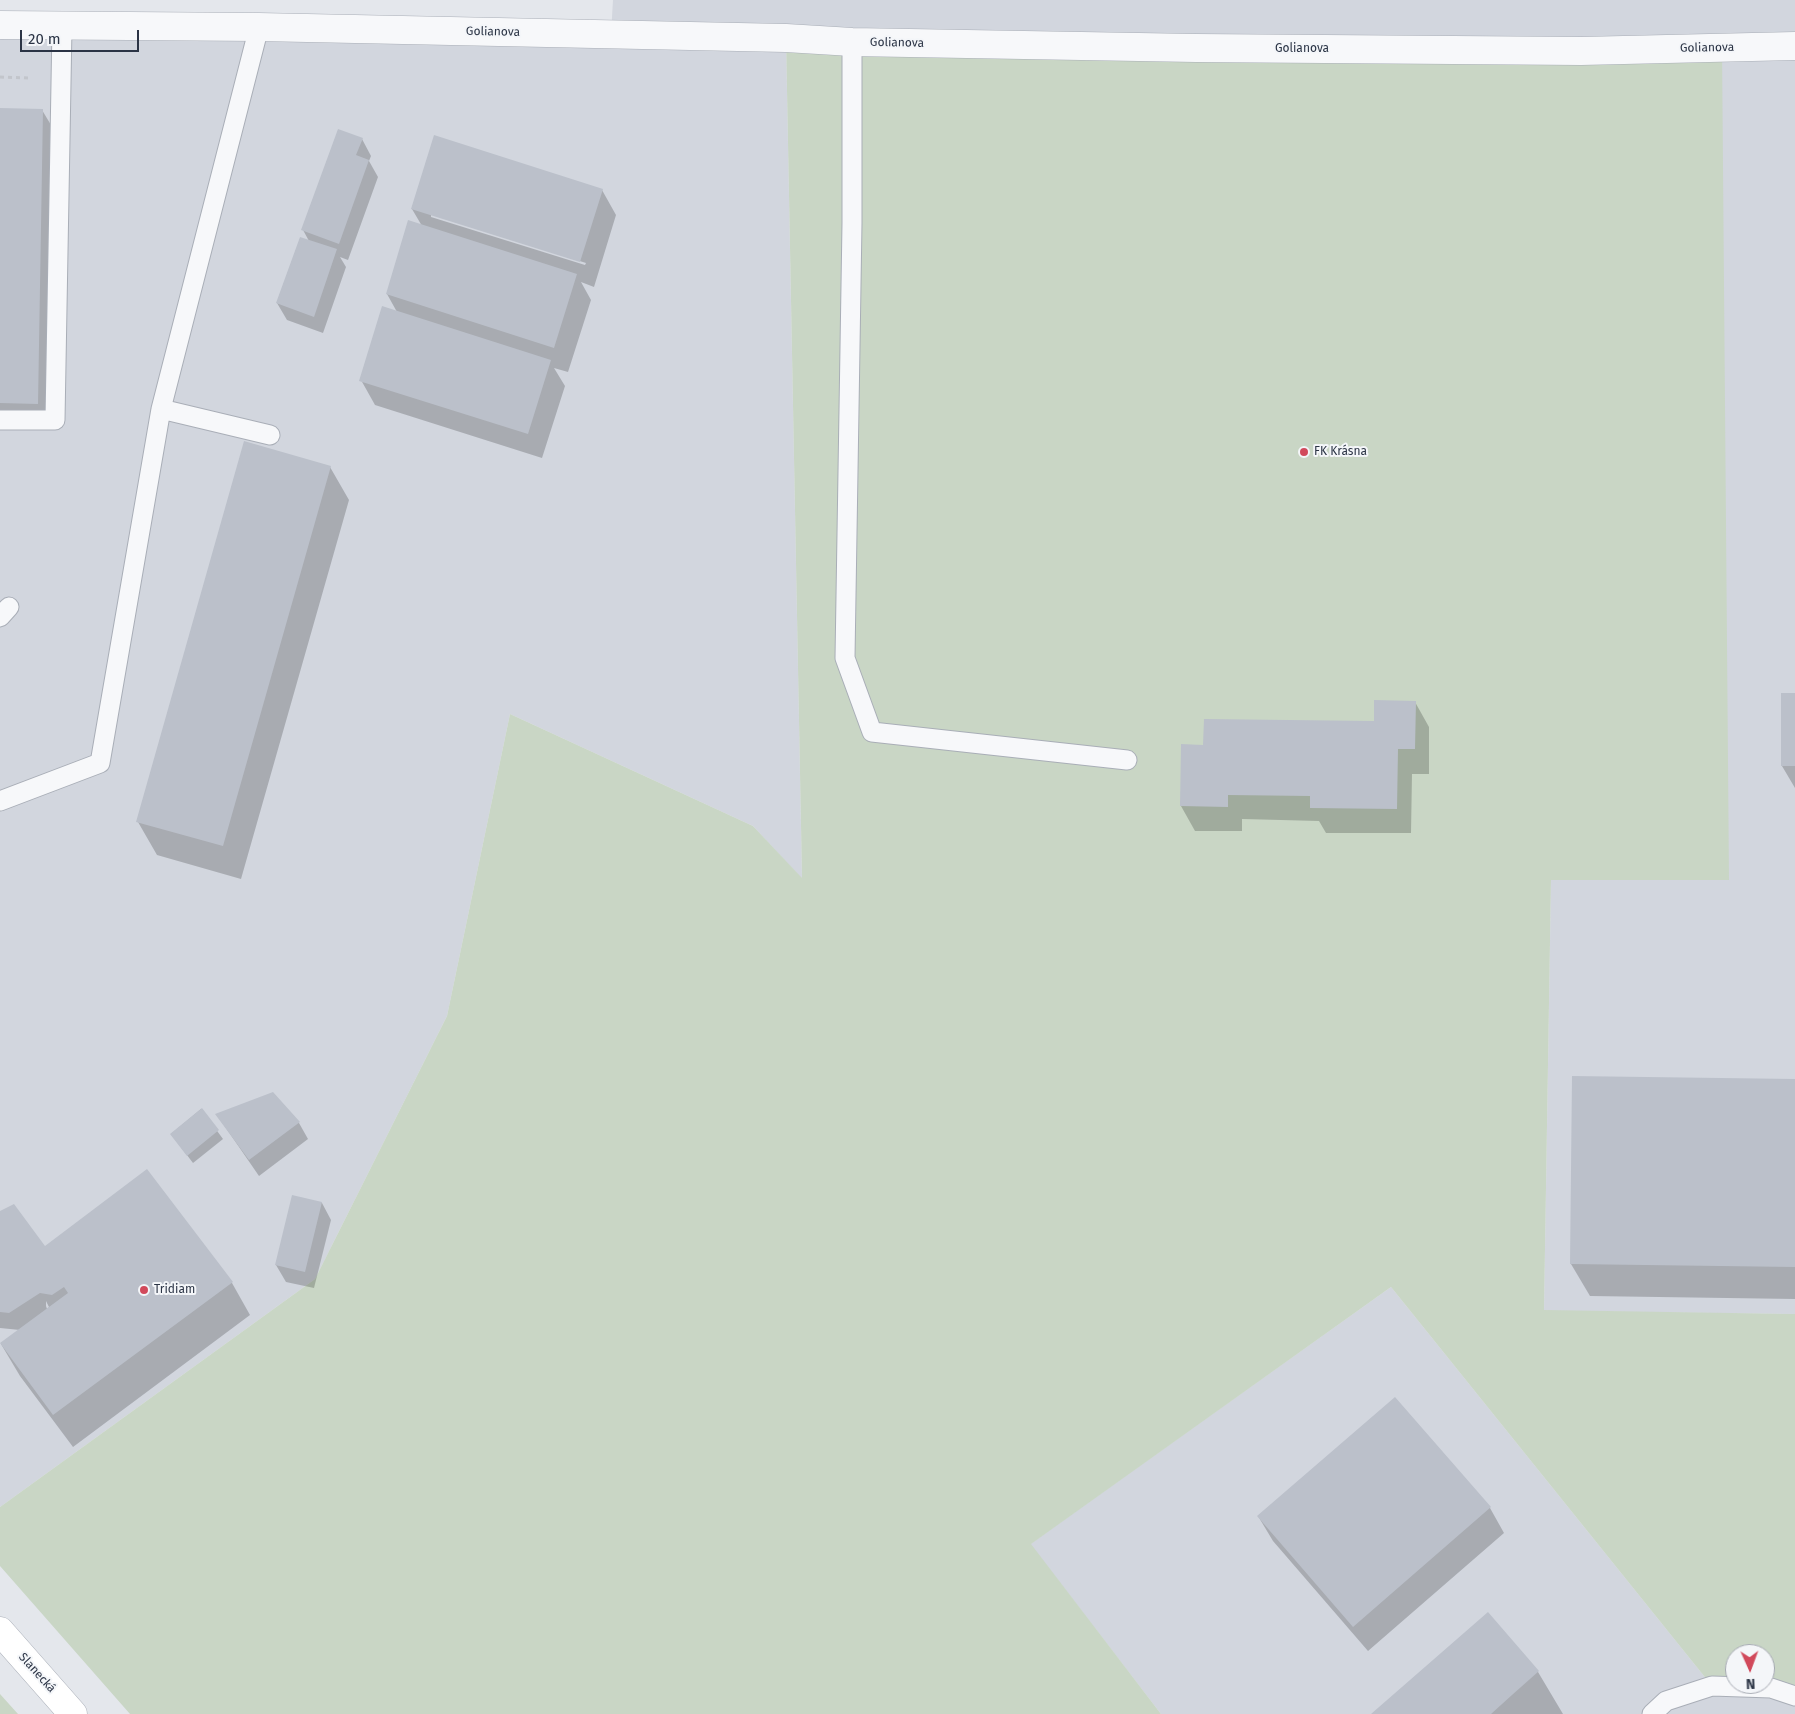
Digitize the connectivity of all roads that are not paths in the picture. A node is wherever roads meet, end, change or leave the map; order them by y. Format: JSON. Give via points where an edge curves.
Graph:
{"nodes":[{"id":1,"x":0,"y":26,"type":"edge"},
{"id":2,"x":62,"y":26,"type":"junction"},
{"id":3,"x":259,"y":27,"type":"junction"},
{"id":4,"x":852,"y":42,"type":"junction"},
{"id":5,"x":1795,"y":46,"type":"edge"},
{"id":6,"x":161,"y":409,"type":"junction"},
{"id":7,"x":0,"y":420,"type":"edge"},
{"id":8,"x":270,"y":435,"type":"dead end"},
{"id":9,"x":1127,"y":760,"type":"dead end"},
{"id":10,"x":0,"y":801,"type":"edge"},
{"id":11,"x":0,"y":1631,"type":"edge"},
{"id":12,"x":1795,"y":1696,"type":"edge"},
{"id":13,"x":74,"y":1714,"type":"edge"},
{"id":14,"x":1652,"y":1714,"type":"edge"}],
"edges":[{"from":1,"to":2,"type":"street","name":"Golianova"},
{"from":2,"to":3,"type":"street","name":"Golianova"},
{"from":2,"to":7,"type":"lane","via":[[55,420]]},
{"from":3,"to":4,"type":"street","name":"Golianova"},
{"from":3,"to":6,"type":"lane"},
{"from":4,"to":5,"type":"street","name":"Golianova","via":[[1581,51]]},
{"from":4,"to":9,"type":"lane","via":[[845,658],[872,732]]},
{"from":6,"to":8,"type":"lane"},
{"from":6,"to":10,"type":"lane","via":[[100,763]]},
{"from":11,"to":13,"type":"main road","name":"Slanecká"},
{"from":12,"to":14,"type":"lane","via":[[1771,1688],[1712,1686],[1666,1701]]}]}
